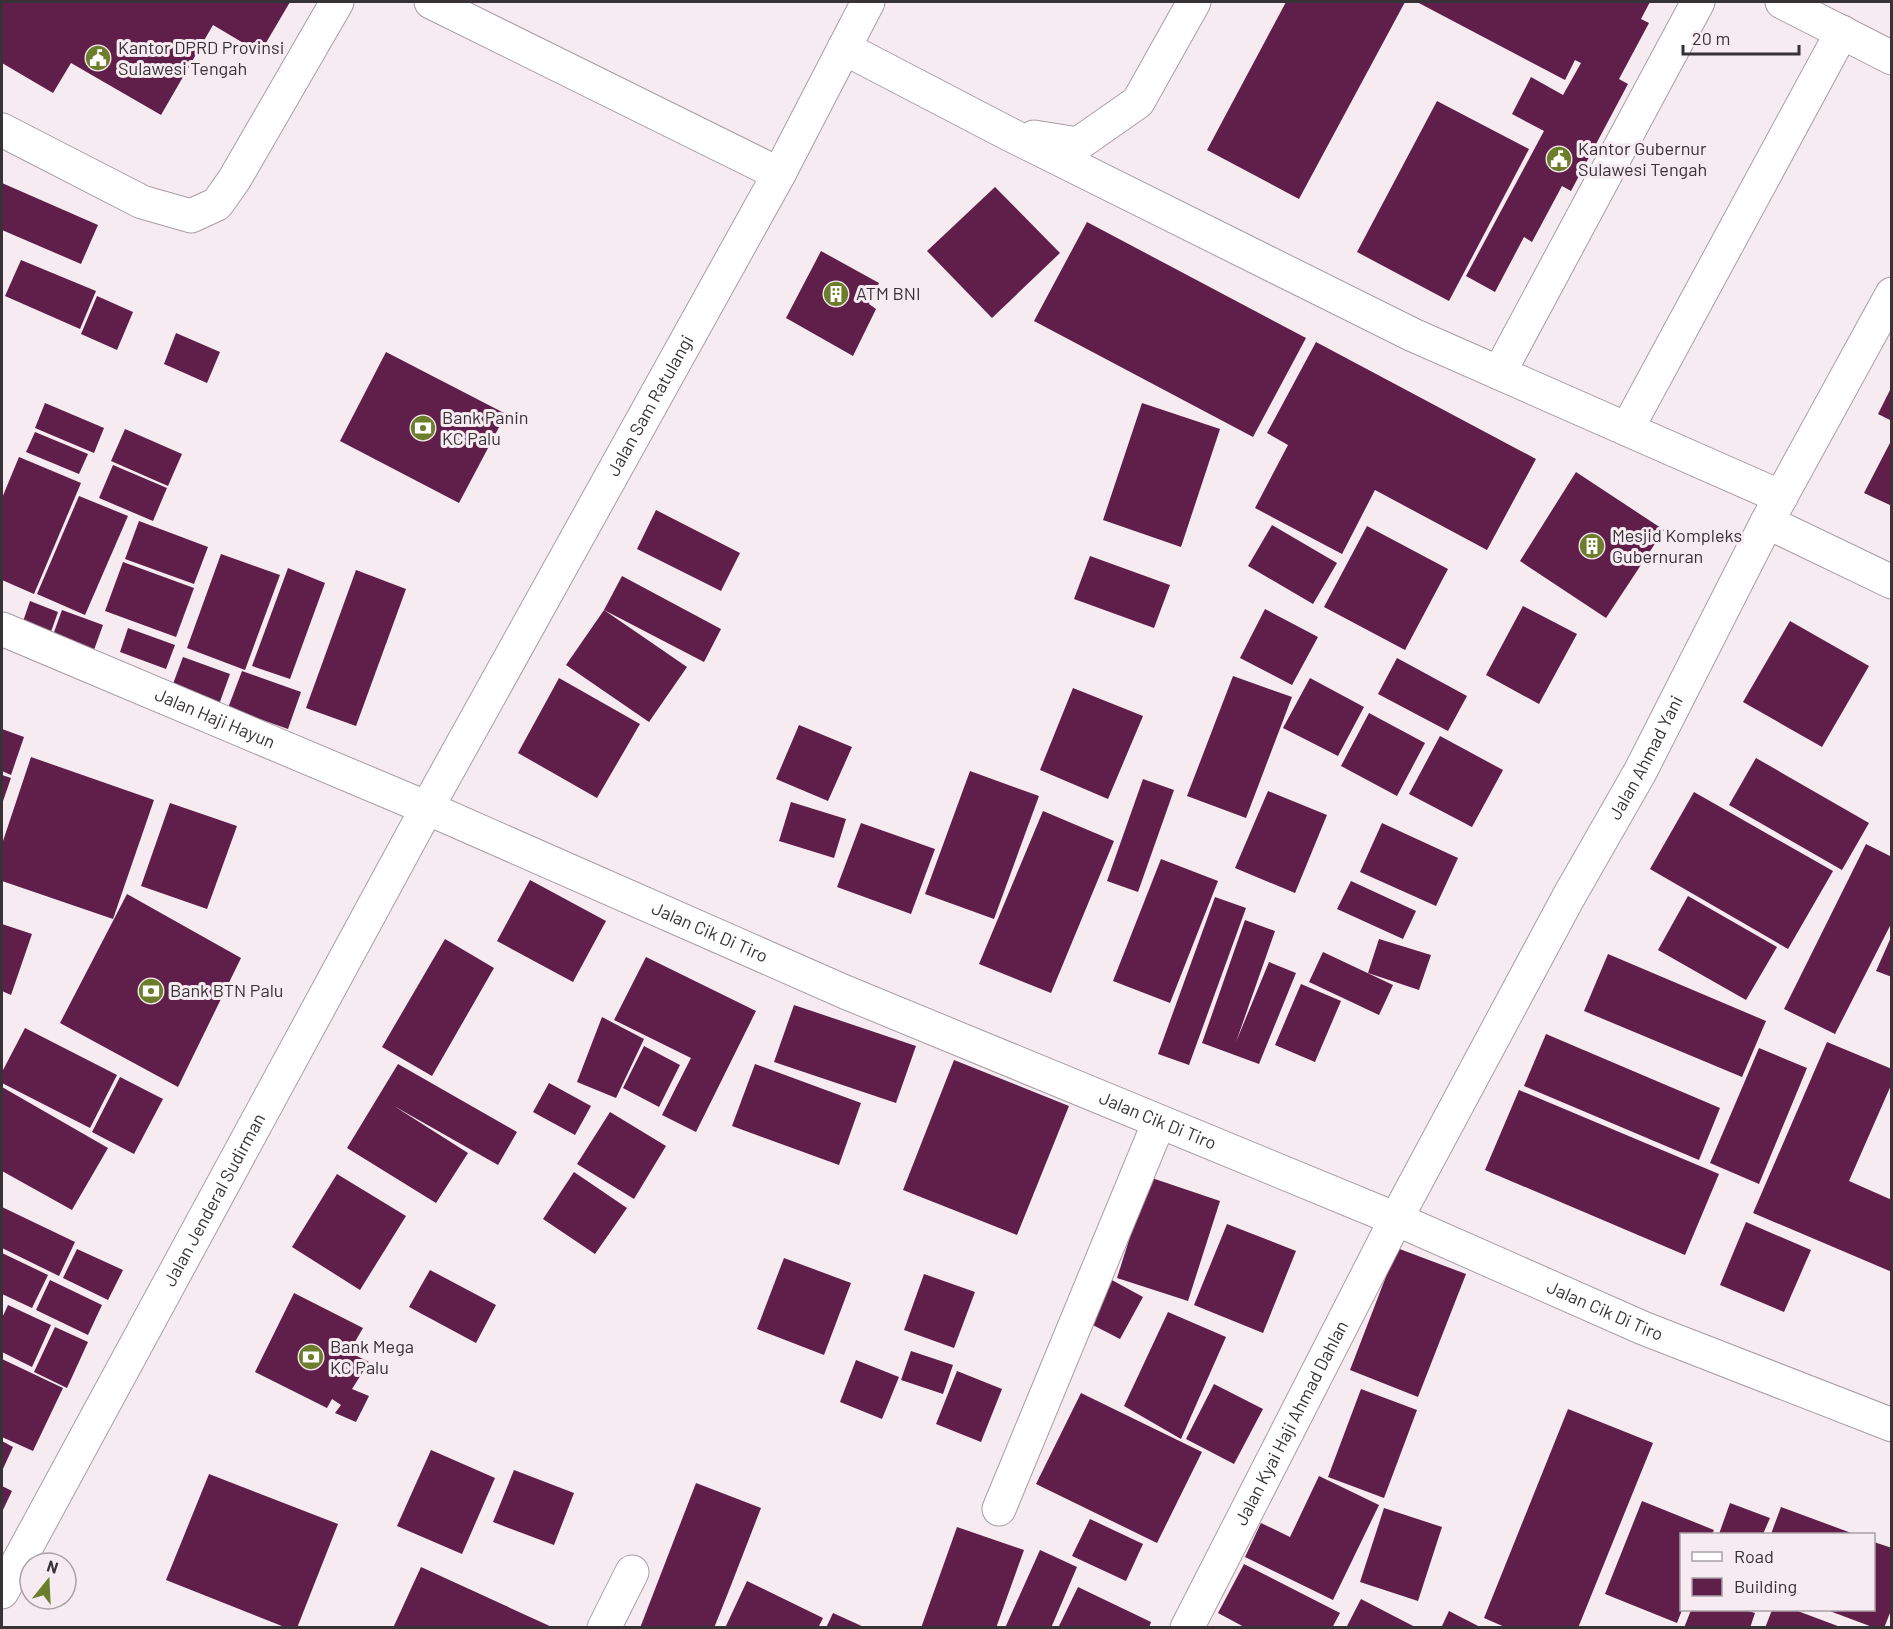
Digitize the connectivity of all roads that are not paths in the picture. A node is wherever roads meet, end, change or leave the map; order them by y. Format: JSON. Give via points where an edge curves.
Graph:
{"nodes":[{"id":1,"x":337,"y":2,"type":"edge"},
{"id":2,"x":431,"y":2,"type":"edge"},
{"id":3,"x":868,"y":2,"type":"edge"},
{"id":4,"x":1194,"y":2,"type":"edge"},
{"id":5,"x":1698,"y":2,"type":"edge"},
{"id":6,"x":1782,"y":2,"type":"edge"},
{"id":7,"x":1842,"y":32,"type":"junction"},
{"id":8,"x":844,"y":48,"type":"junction"},
{"id":9,"x":1892,"y":58,"type":"edge"},
{"id":10,"x":2,"y":130,"type":"edge"},
{"id":11,"x":1009,"y":134,"type":"junction"},
{"id":12,"x":779,"y":174,"type":"junction"},
{"id":13,"x":1892,"y":294,"type":"edge"},
{"id":14,"x":1499,"y":373,"type":"junction"},
{"id":15,"x":1627,"y":429,"type":"junction"},
{"id":16,"x":1774,"y":510,"type":"junction"},
{"id":17,"x":1892,"y":582,"type":"edge"},
{"id":18,"x":2,"y":629,"type":"edge"},
{"id":19,"x":427,"y":808,"type":"junction"},
{"id":20,"x":1159,"y":1122,"type":"junction"},
{"id":21,"x":1396,"y":1219,"type":"junction"},
{"id":22,"x":1892,"y":1425,"type":"edge"},
{"id":23,"x":999,"y":1509,"type":"dead end"},
{"id":24,"x":632,"y":1572,"type":"dead end"},
{"id":25,"x":2,"y":1593,"type":"edge"},
{"id":26,"x":604,"y":1628,"type":"edge"},
{"id":27,"x":1187,"y":1628,"type":"edge"}],
"edges":[{"from":1,"to":10,"type":"main road","via":[[234,180],[217,204],[191,216],[142,202]]},
{"from":2,"to":12,"type":"main road"},
{"from":3,"to":8,"type":"main road","name":"Jalan Sam Ratulangi"},
{"from":4,"to":11,"type":"main road","via":[[1137,102],[1078,144]]},
{"from":5,"to":14,"type":"main road"},
{"from":6,"to":7,"type":"main road"},
{"from":7,"to":9,"type":"main road"},
{"from":7,"to":15,"type":"main road"},
{"from":8,"to":11,"type":"main road"},
{"from":8,"to":12,"type":"main road","name":"Jalan Sam Ratulangi"},
{"from":11,"to":14,"type":"main road","via":[[1413,335]]},
{"from":12,"to":19,"type":"main road","name":"Jalan Sam Ratulangi"},
{"from":13,"to":16,"type":"main road","name":"Jalan Ahmad Yani"},
{"from":14,"to":15,"type":"main road"},
{"from":15,"to":16,"type":"main road"},
{"from":16,"to":17,"type":"main road"},
{"from":16,"to":21,"type":"main road","name":"Jalan Ahmad Yani","via":[[1640,772]]},
{"from":18,"to":19,"type":"main road","name":"Jalan Haji Hayun"},
{"from":19,"to":20,"type":"main road","name":"Jalan Cik Di Tiro","via":[[845,992]]},
{"from":19,"to":25,"type":"main road","name":"Jalan Jenderal Sudirman"},
{"from":20,"to":21,"type":"main road","name":"Jalan Cik Di Tiro"},
{"from":20,"to":23,"type":"main road"},
{"from":21,"to":22,"type":"main road","name":"Jalan Cik Di Tiro","via":[[1643,1328]]},
{"from":21,"to":27,"type":"main road","name":"Jalan Kyai Haji Ahmad Dahlan"},
{"from":24,"to":26,"type":"main road"}]}
